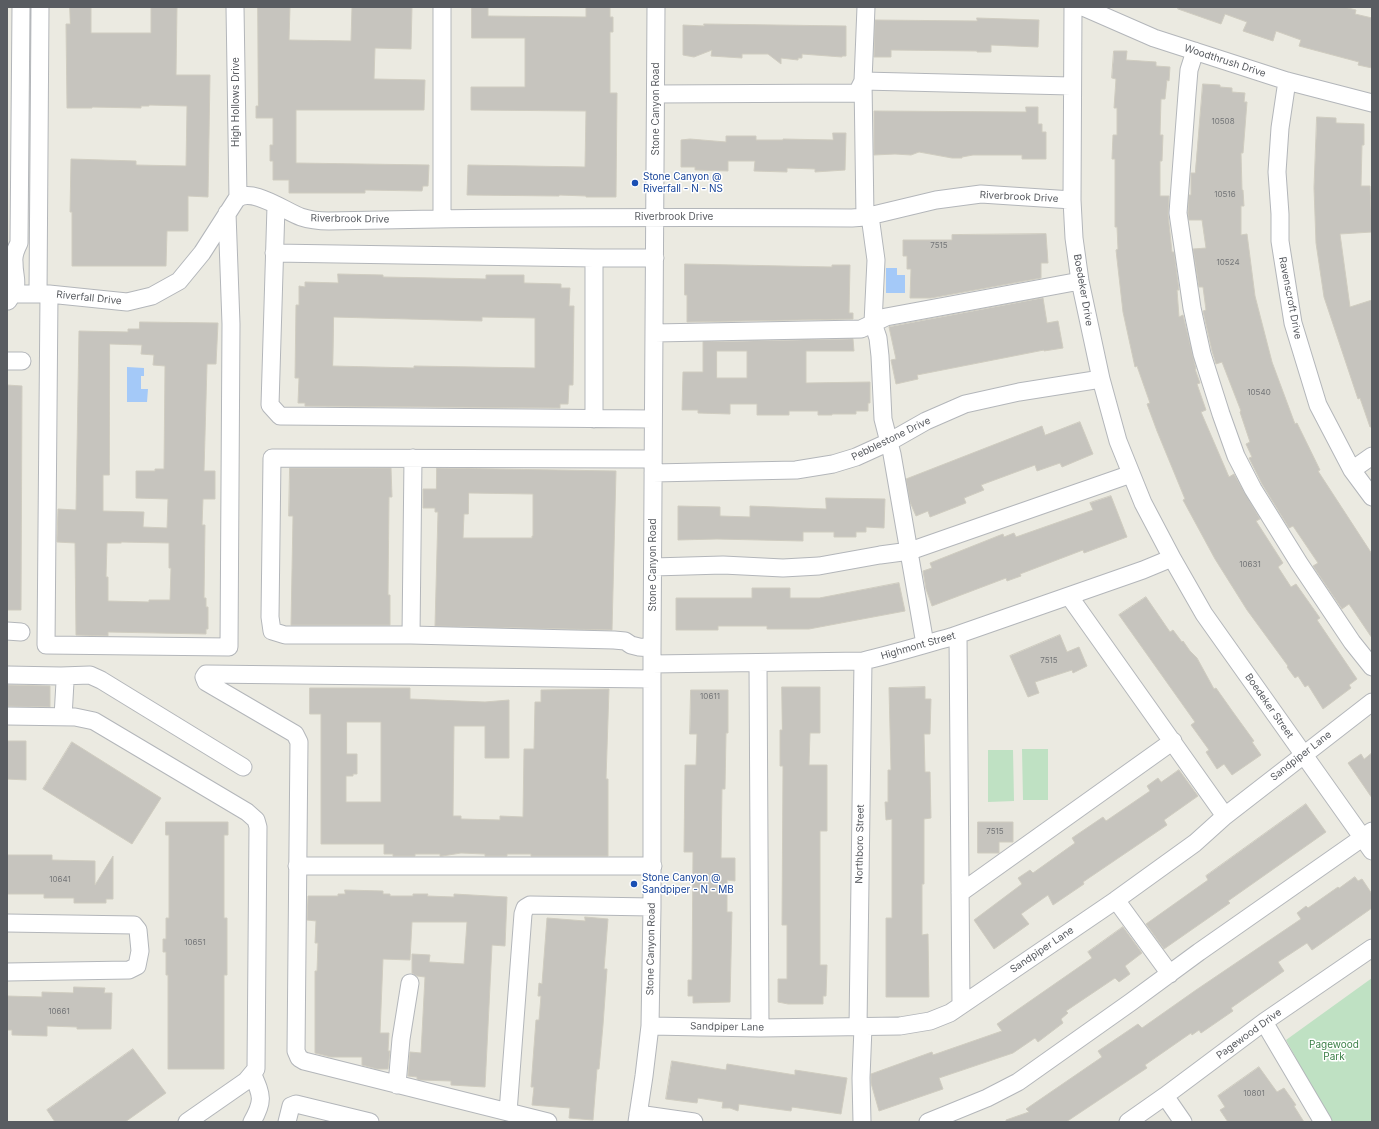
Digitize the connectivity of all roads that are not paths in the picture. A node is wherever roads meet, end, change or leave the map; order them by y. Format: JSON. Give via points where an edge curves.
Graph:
{"nodes":[{"id":1,"x":21,"y":7,"type":"edge"},
{"id":2,"x":40,"y":7,"type":"edge"},
{"id":3,"x":235,"y":7,"type":"edge"},
{"id":4,"x":442,"y":7,"type":"edge"},
{"id":5,"x":656,"y":7,"type":"edge"},
{"id":6,"x":866,"y":7,"type":"edge"},
{"id":7,"x":1073,"y":7,"type":"edge"},
{"id":8,"x":1083,"y":7,"type":"edge"},
{"id":9,"x":1195,"y":51,"type":"junction"},
{"id":10,"x":863,"y":81,"type":"junction"},
{"id":11,"x":1287,"y":81,"type":"junction"},
{"id":12,"x":1071,"y":86,"type":"junction"},
{"id":13,"x":656,"y":94,"type":"junction"},
{"id":14,"x":1372,"y":103,"type":"edge"},
{"id":15,"x":238,"y":198,"type":"junction"},
{"id":16,"x":1072,"y":200,"type":"junction"},
{"id":17,"x":276,"y":206,"type":"junction"},
{"id":18,"x":228,"y":213,"type":"junction"},
{"id":19,"x":868,"y":216,"type":"junction"},
{"id":20,"x":656,"y":217,"type":"junction"},
{"id":21,"x":442,"y":218,"type":"junction"},
{"id":22,"x":11,"y":253,"type":"edge"},
{"id":23,"x":274,"y":253,"type":"junction"},
{"id":24,"x":594,"y":258,"type":"junction"},
{"id":25,"x":655,"y":258,"type":"junction"},
{"id":26,"x":1080,"y":280,"type":"junction"},
{"id":27,"x":44,"y":294,"type":"junction"},
{"id":28,"x":9,"y":296,"type":"edge"},
{"id":29,"x":873,"y":323,"type":"junction"},
{"id":30,"x":654,"y":333,"type":"junction"},
{"id":31,"x":1101,"y":379,"type":"junction"},
{"id":32,"x":594,"y":419,"type":"junction"},
{"id":33,"x":653,"y":419,"type":"junction"},
{"id":34,"x":889,"y":442,"type":"junction"},
{"id":35,"x":1372,"y":456,"type":"edge"},
{"id":36,"x":413,"y":458,"type":"junction"},
{"id":37,"x":653,"y":466,"type":"junction"},
{"id":38,"x":1352,"y":470,"type":"junction"},
{"id":39,"x":1131,"y":474,"type":"junction"},
{"id":40,"x":1372,"y":497,"type":"edge"},
{"id":41,"x":910,"y":551,"type":"junction"},
{"id":42,"x":1172,"y":558,"type":"junction"},
{"id":43,"x":653,"y":567,"type":"junction"},
{"id":44,"x":1069,"y":596,"type":"junction"},
{"id":45,"x":411,"y":635,"type":"junction"},
{"id":46,"x":958,"y":635,"type":"junction"},
{"id":47,"x":925,"y":644,"type":"junction"},
{"id":48,"x":863,"y":661,"type":"junction"},
{"id":49,"x":758,"y":663,"type":"junction"},
{"id":50,"x":652,"y":664,"type":"junction"},
{"id":51,"x":1372,"y":667,"type":"edge"},
{"id":52,"x":7,"y":675,"type":"edge"},
{"id":53,"x":61,"y":676,"type":"junction"},
{"id":54,"x":1372,"y":702,"type":"edge"},
{"id":55,"x":7,"y":716,"type":"edge"},
{"id":56,"x":63,"y":717,"type":"junction"},
{"id":57,"x":1173,"y":741,"type":"junction"},
{"id":58,"x":1303,"y":755,"type":"junction"},
{"id":59,"x":243,"y":767,"type":"dead end"},
{"id":60,"x":1225,"y":816,"type":"junction"},
{"id":61,"x":1369,"y":840,"type":"edge"},
{"id":62,"x":297,"y":866,"type":"junction"},
{"id":63,"x":653,"y":866,"type":"junction"},
{"id":64,"x":960,"y":893,"type":"junction"},
{"id":65,"x":1116,"y":900,"type":"junction"},
{"id":66,"x":652,"y":907,"type":"junction"},
{"id":67,"x":7,"y":923,"type":"edge"},
{"id":68,"x":1372,"y":948,"type":"edge"},
{"id":69,"x":7,"y":972,"type":"edge"},
{"id":70,"x":1170,"y":974,"type":"junction"},
{"id":71,"x":410,"y":983,"type":"dead end"},
{"id":72,"x":961,"y":1005,"type":"junction"},
{"id":73,"x":1264,"y":1022,"type":"junction"},
{"id":74,"x":650,"y":1026,"type":"junction"},
{"id":75,"x":860,"y":1027,"type":"junction"},
{"id":76,"x":760,"y":1028,"type":"junction"},
{"id":77,"x":252,"y":1075,"type":"junction"},
{"id":78,"x":397,"y":1084,"type":"junction"},
{"id":79,"x":1165,"y":1096,"type":"junction"},
{"id":80,"x":508,"y":1112,"type":"junction"},
{"id":81,"x":637,"y":1118,"type":"edge"},
{"id":82,"x":187,"y":1122,"type":"edge"},
{"id":83,"x":252,"y":1122,"type":"edge"},
{"id":84,"x":287,"y":1122,"type":"edge"},
{"id":85,"x":370,"y":1122,"type":"edge"},
{"id":86,"x":548,"y":1122,"type":"edge"},
{"id":87,"x":694,"y":1122,"type":"edge"},
{"id":88,"x":862,"y":1122,"type":"edge"},
{"id":89,"x":928,"y":1122,"type":"edge"},
{"id":90,"x":1128,"y":1122,"type":"edge"},
{"id":91,"x":1183,"y":1122,"type":"edge"},
{"id":92,"x":1323,"y":1122,"type":"edge"}],
"edges":[{"from":1,"to":22,"type":"street","via":[[19,243]]},
{"from":2,"to":27,"type":"street"},
{"from":3,"to":15,"type":"street","name":"High Hollows Drive"},
{"from":4,"to":21,"type":"street"},
{"from":5,"to":13,"type":"street","name":"Stone Canyon Road"},
{"from":6,"to":10,"type":"street"},
{"from":7,"to":12,"type":"street","name":"Boedeker Drive"},
{"from":8,"to":9,"type":"street","name":"Woodthrush Drive","via":[[1154,38]]},
{"from":9,"to":11,"type":"street","name":"Woodthrush Drive"},
{"from":9,"to":51,"type":"street","via":[[1189,70],[1178,213],[1192,308],[1202,354],[1236,456],[1253,489],[1299,563],[1352,642]]},
{"from":10,"to":12,"type":"street"},
{"from":10,"to":13,"type":"street","via":[[857,93]]},
{"from":10,"to":19,"type":"street"},
{"from":11,"to":14,"type":"street","name":"Woodthrush Drive"},
{"from":11,"to":38,"type":"street","name":"Ravenscroft Drive","via":[[1277,172],[1280,241],[1293,323],[1318,405]]},
{"from":12,"to":16,"type":"street","name":"Boedeker Drive"},
{"from":13,"to":20,"type":"street","name":"Stone Canyon Road"},
{"from":15,"to":17,"type":"street","via":[[253,196]]},
{"from":15,"to":18,"type":"street"},
{"from":16,"to":19,"type":"street","name":"Riverbrook Drive","via":[[981,194],[936,200]]},
{"from":16,"to":26,"type":"street","name":"Boedeker Drive"},
{"from":17,"to":21,"type":"street","name":"Riverbrook Drive","via":[[302,218],[324,221]]},
{"from":17,"to":23,"type":"street"},
{"from":18,"to":27,"type":"street","name":"Riverfall Drive","via":[[180,281],[152,296],[127,302]]},
{"from":18,"to":27,"type":"street","via":[[231,324],[229,647],[46,645]]},
{"from":19,"to":20,"type":"street","name":"Riverbrook Drive"},
{"from":19,"to":29,"type":"street","via":[[876,260]]},
{"from":20,"to":21,"type":"street","name":"Riverbrook Drive"},
{"from":20,"to":25,"type":"street","name":"Stone Canyon Road"},
{"from":22,"to":28,"type":"street","via":[[17,283]]},
{"from":23,"to":24,"type":"street"},
{"from":23,"to":32,"type":"street","via":[[270,406],[280,416]]},
{"from":24,"to":25,"type":"street"},
{"from":24,"to":32,"type":"street"},
{"from":25,"to":30,"type":"street","name":"Stone Canyon Road"},
{"from":26,"to":29,"type":"street","via":[[886,317]]},
{"from":26,"to":31,"type":"street","name":"Boedeker Drive"},
{"from":27,"to":28,"type":"street","name":"Riverfall Drive"},
{"from":29,"to":30,"type":"street","via":[[861,329]]},
{"from":29,"to":34,"type":"street","via":[[878,338],[883,419]]},
{"from":30,"to":33,"type":"street","name":"Stone Canyon Road"},
{"from":31,"to":34,"type":"street","name":"Pebblestone Drive","via":[[1019,392],[965,404],[926,421]]},
{"from":31,"to":39,"type":"street","name":"Boedeker Drive","via":[[1118,441]]},
{"from":32,"to":33,"type":"street"},
{"from":33,"to":37,"type":"street","name":"Stone Canyon Road"},
{"from":34,"to":37,"type":"street","name":"Pebblestone Drive","via":[[833,464],[796,470]]},
{"from":34,"to":41,"type":"street"},
{"from":35,"to":38,"type":"street"},
{"from":36,"to":37,"type":"street","name":"Pebblestone Drive"},
{"from":36,"to":45,"type":"street"},
{"from":36,"to":45,"type":"street","name":"Pebblestone Drive","via":[[272,458],[270,617],[272,631],[285,635]]},
{"from":37,"to":43,"type":"street","name":"Stone Canyon Road"},
{"from":38,"to":40,"type":"street","name":"Ravenscroft Drive"},
{"from":39,"to":41,"type":"street"},
{"from":39,"to":42,"type":"street","name":"Boedeker Drive"},
{"from":41,"to":43,"type":"street","via":[[819,566]]},
{"from":41,"to":47,"type":"street"},
{"from":42,"to":44,"type":"street","name":"Highmont Street"},
{"from":42,"to":58,"type":"street","name":"Boedeker Street","via":[[1204,614]]},
{"from":43,"to":50,"type":"street","name":"Stone Canyon Road"},
{"from":44,"to":46,"type":"street","name":"Highmont Street"},
{"from":44,"to":57,"type":"street"},
{"from":45,"to":50,"type":"street","via":[[625,641],[638,648]]},
{"from":46,"to":47,"type":"street","name":"Highmont Street"},
{"from":46,"to":64,"type":"street"},
{"from":47,"to":48,"type":"street","name":"Highmont Street"},
{"from":48,"to":49,"type":"street","name":"Highmont Street"},
{"from":48,"to":75,"type":"street","name":"Northboro Street"},
{"from":49,"to":50,"type":"street","name":"Highmont Street"},
{"from":49,"to":76,"type":"street"},
{"from":50,"to":62,"type":"street","via":[[206,674],[206,682],[296,734]]},
{"from":50,"to":63,"type":"street","name":"Stone Canyon Road"},
{"from":52,"to":53,"type":"street"},
{"from":53,"to":56,"type":"street","via":[[65,682]]},
{"from":53,"to":59,"type":"street","via":[[90,675],[100,679]]},
{"from":54,"to":58,"type":"street","name":"Sandpiper Lane"},
{"from":55,"to":56,"type":"street"},
{"from":56,"to":77,"type":"street","via":[[94,721],[247,812],[256,820],[256,1069]]},
{"from":57,"to":60,"type":"street"},
{"from":57,"to":64,"type":"street"},
{"from":58,"to":60,"type":"street","name":"Sandpiper Lane"},
{"from":58,"to":61,"type":"street","name":"Boedeker Street"},
{"from":60,"to":65,"type":"street","name":"Sandpiper Lane","via":[[1195,843]]},
{"from":61,"to":70,"type":"street"},
{"from":62,"to":63,"type":"street"},
{"from":62,"to":78,"type":"street","via":[[296,1051],[299,1058]]},
{"from":63,"to":66,"type":"street","name":"Stone Canyon Road"},
{"from":64,"to":72,"type":"street"},
{"from":65,"to":70,"type":"street"},
{"from":65,"to":72,"type":"street","name":"Sandpiper Lane"},
{"from":66,"to":74,"type":"street","name":"Stone Canyon Road"},
{"from":66,"to":80,"type":"street","via":[[530,905],[525,908]]},
{"from":67,"to":69,"type":"street","via":[[134,925],[138,930],[140,951],[137,966],[129,970]]},
{"from":68,"to":73,"type":"street","name":"Pagewood Drive"},
{"from":70,"to":89,"type":"street","via":[[1018,1082],[987,1098]]},
{"from":71,"to":78,"type":"street"},
{"from":72,"to":75,"type":"street","name":"Sandpiper Lane","via":[[950,1013],[930,1021],[900,1026]]},
{"from":73,"to":79,"type":"street","name":"Pagewood Drive"},
{"from":73,"to":92,"type":"street"},
{"from":74,"to":76,"type":"street","name":"Sandpiper Lane"},
{"from":74,"to":81,"type":"street","name":"Stone Canyon Road"},
{"from":75,"to":76,"type":"street","name":"Sandpiper Lane"},
{"from":75,"to":88,"type":"street","name":"Northboro Street"},
{"from":77,"to":82,"type":"street"},
{"from":77,"to":83,"type":"street","via":[[261,1094],[259,1110]]},
{"from":78,"to":80,"type":"street"},
{"from":79,"to":90,"type":"street","name":"Pagewood Drive"},
{"from":79,"to":91,"type":"street"},
{"from":80,"to":86,"type":"street"},
{"from":81,"to":87,"type":"street"},
{"from":84,"to":85,"type":"street","via":[[291,1106],[296,1104]]}]}
